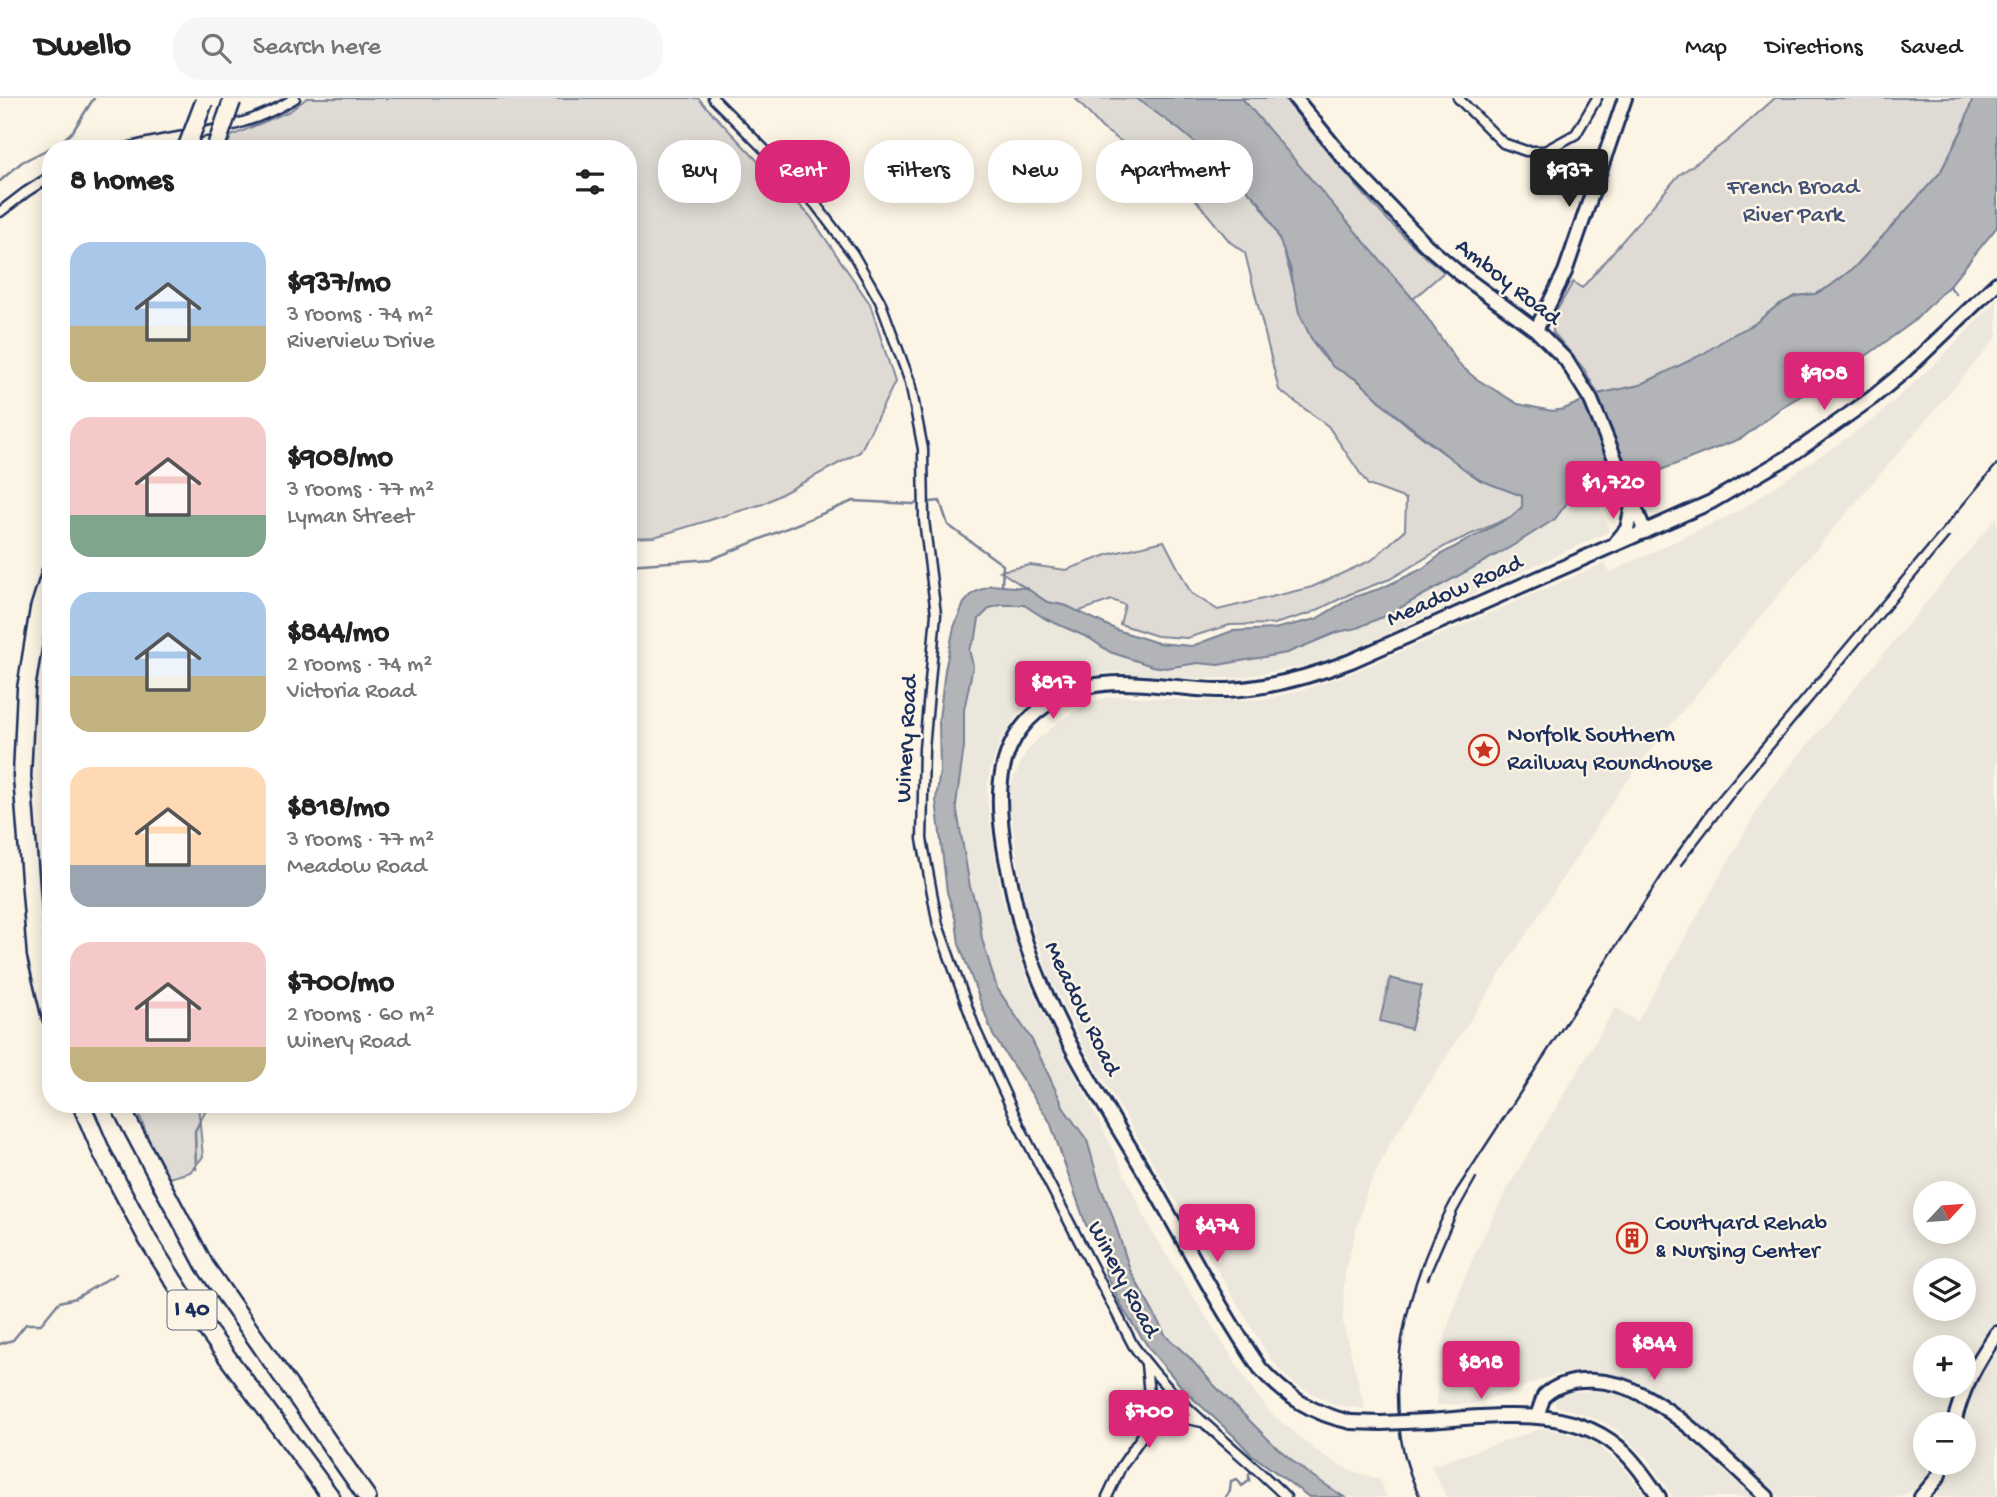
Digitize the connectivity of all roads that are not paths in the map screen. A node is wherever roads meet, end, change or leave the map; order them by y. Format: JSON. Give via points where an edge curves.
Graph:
{"nodes":[{"id":1,"x":295,"y":98,"type":"edge"},
{"id":2,"x":713,"y":98,"type":"edge"},
{"id":3,"x":1295,"y":98,"type":"edge"},
{"id":4,"x":1458,"y":98,"type":"edge"},
{"id":5,"x":1597,"y":98,"type":"edge"},
{"id":6,"x":1625,"y":98,"type":"edge"},
{"id":7,"x":204,"y":100,"type":"edge"},
{"id":8,"x":232,"y":100,"type":"edge"},
{"id":9,"x":165,"y":140,"type":"edge"},
{"id":10,"x":189,"y":140,"type":"edge"},
{"id":11,"x":218,"y":140,"type":"edge"},
{"id":12,"x":42,"y":182,"type":"edge"},
{"id":13,"x":0,"y":212,"type":"edge"},
{"id":14,"x":1997,"y":283,"type":"edge"},
{"id":15,"x":1536,"y":330,"type":"junction"},
{"id":16,"x":1632,"y":502,"type":"junction"},
{"id":17,"x":1645,"y":531,"type":"junction"},
{"id":18,"x":1611,"y":546,"type":"junction"},
{"id":19,"x":42,"y":600,"type":"edge"},
{"id":20,"x":42,"y":980,"type":"edge"},
{"id":21,"x":85,"y":1113,"type":"edge"},
{"id":22,"x":125,"y":1113,"type":"edge"},
{"id":23,"x":1997,"y":1333,"type":"edge"},
{"id":24,"x":1146,"y":1364,"type":"junction"},
{"id":25,"x":1172,"y":1392,"type":"junction"},
{"id":26,"x":1958,"y":1412,"type":"edge"},
{"id":27,"x":1537,"y":1416,"type":"junction"},
{"id":28,"x":1150,"y":1422,"type":"junction"},
{"id":29,"x":1202,"y":1422,"type":"junction"},
{"id":30,"x":1939,"y":1475,"type":"edge"},
{"id":31,"x":331,"y":1497,"type":"edge"},
{"id":32,"x":367,"y":1497,"type":"edge"},
{"id":33,"x":1107,"y":1497,"type":"edge"},
{"id":34,"x":1286,"y":1497,"type":"edge"},
{"id":35,"x":1659,"y":1497,"type":"edge"},
{"id":36,"x":1767,"y":1497,"type":"edge"},
{"id":37,"x":1921,"y":1497,"type":"edge"}],
"edges":[{"from":1,"to":9,"type":"street","via":[[242,124]]},
{"from":2,"to":24,"type":"street","name":"Winery Road","via":[[785,170],[853,254],[880,301],[910,382],[923,449],[924,520],[936,614],[924,749],[922,839],[938,925],[976,1031],[1021,1129]]},
{"from":3,"to":15,"type":"main road","name":"Amboy Road","via":[[1341,155],[1426,245]]},
{"from":4,"to":5,"type":"street","via":[[1503,143],[1526,151],[1545,150],[1576,134]]},
{"from":6,"to":15,"type":"main road","via":[[1565,272]]},
{"from":7,"to":10,"type":"highway","bridge":true},
{"from":8,"to":11,"type":"highway","bridge":true},
{"from":12,"to":13,"type":"street"},
{"from":14,"to":17,"type":"main road","name":"Meadow Road","via":[[1906,370],[1790,456],[1711,502]]},
{"from":15,"to":16,"type":"main road","name":"Amboy Road","via":[[1581,382]]},
{"from":16,"to":17,"type":"main road","name":"Amboy Road"},
{"from":16,"to":18,"type":"main road","via":[[1627,529]]},
{"from":17,"to":18,"type":"main road","name":"Meadow Road"},
{"from":18,"to":27,"type":"main road","name":"Meadow Road","bridge":true,"via":[[1306,677],[1229,690],[1115,682],[1077,689],[1054,699],[1014,740],[1003,767],[999,796],[1015,901],[1031,958],[1058,1021],[1260,1368],[1300,1403],[1351,1422]]},
{"from":19,"to":20,"type":"highway","via":[[26,689],[22,776]]},
{"from":21,"to":31,"type":"highway","number":"I 40","via":[[148,1240],[186,1301]]},
{"from":22,"to":32,"type":"highway","number":"I 40","via":[[205,1266]]},
{"from":23,"to":26,"type":"main road","via":[[1969,1379]]},
{"from":24,"to":25,"type":"street","name":"Winery Road"},
{"from":24,"to":28,"type":"street"},
{"from":25,"to":28,"type":"street"},
{"from":25,"to":29,"type":"street","name":"Winery Road"},
{"from":27,"to":35,"type":"main road","name":"Meadow Road","via":[[1576,1423],[1608,1439],[1636,1465]]},
{"from":27,"to":36,"type":"main road","via":[[1544,1396],[1563,1384],[1602,1382],[1632,1390],[1692,1431]]},
{"from":28,"to":29,"type":"street"},
{"from":28,"to":33,"type":"street"},
{"from":29,"to":34,"type":"street","name":"Winery Road"},
{"from":30,"to":37,"type":"main road"}]}
